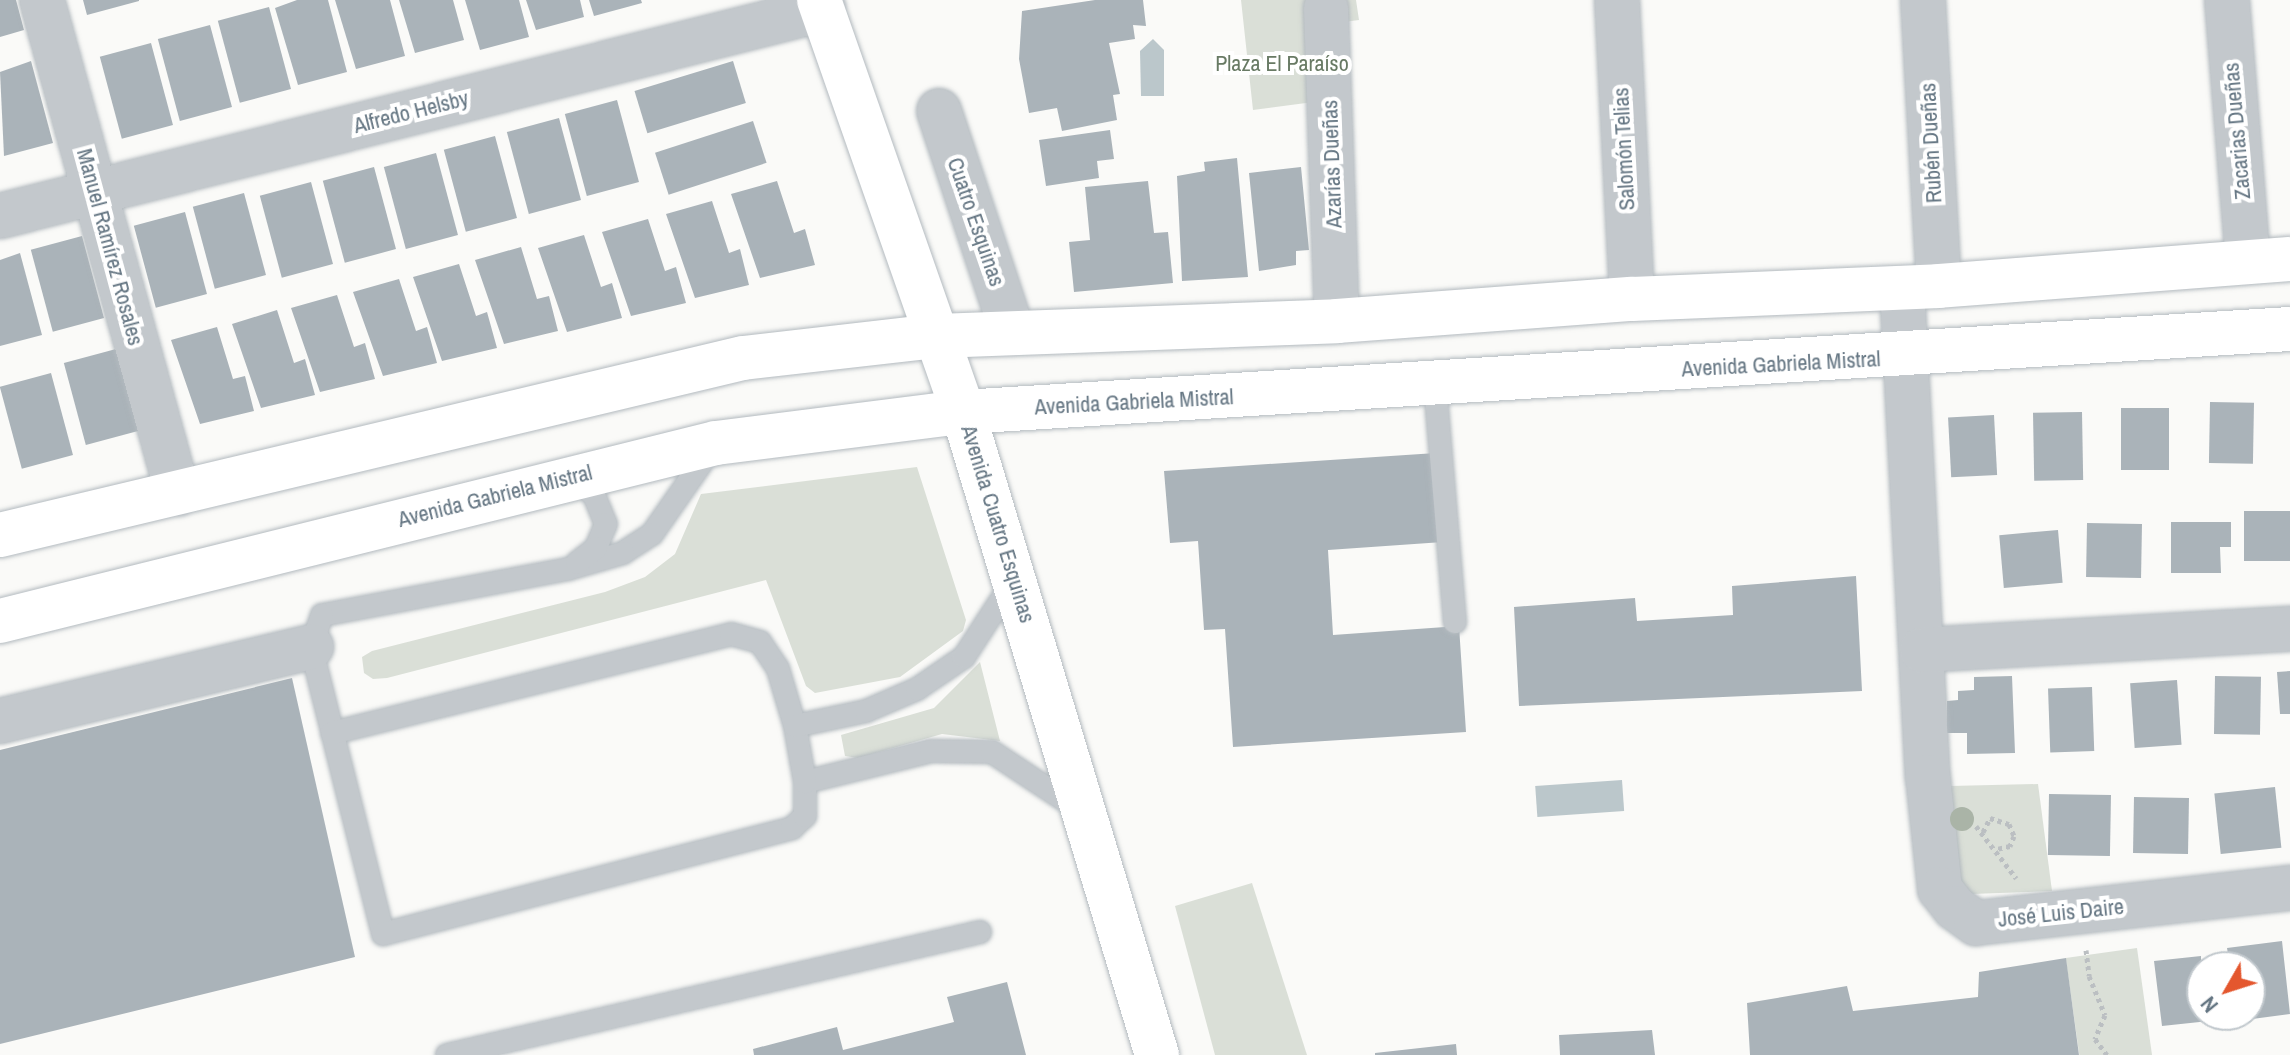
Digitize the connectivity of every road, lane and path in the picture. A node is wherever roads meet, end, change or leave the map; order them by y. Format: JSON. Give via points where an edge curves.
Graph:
{"nodes":[{"id":1,"x":42,"y":0,"type":"edge"},
{"id":2,"x":1617,"y":0,"type":"edge"},
{"id":3,"x":1923,"y":0,"type":"edge"},
{"id":4,"x":2227,"y":0,"type":"edge"},
{"id":5,"x":821,"y":5,"type":"edge"},
{"id":6,"x":1326,"y":8,"type":"dead end"},
{"id":7,"x":939,"y":111,"type":"dead end"},
{"id":8,"x":96,"y":191,"type":"junction"},
{"id":9,"x":0,"y":216,"type":"edge"},
{"id":10,"x":2269,"y":261,"type":"edge"},
{"id":11,"x":1921,"y":287,"type":"junction"},
{"id":12,"x":1632,"y":299,"type":"junction"},
{"id":13,"x":1337,"y":321,"type":"junction"},
{"id":14,"x":2290,"y":329,"type":"edge"},
{"id":15,"x":1013,"y":333,"type":"junction"},
{"id":16,"x":937,"y":336,"type":"junction"},
{"id":17,"x":1906,"y":357,"type":"junction"},
{"id":18,"x":1435,"y":385,"type":"junction"},
{"id":19,"x":963,"y":412,"type":"junction"},
{"id":20,"x":716,"y":443,"type":"junction"},
{"id":21,"x":572,"y":476,"type":"junction"},
{"id":22,"x":178,"y":494,"type":"junction"},
{"id":23,"x":0,"y":535,"type":"edge"},
{"id":24,"x":568,"y":569,"type":"junction"},
{"id":25,"x":1015,"y":579,"type":"junction"},
{"id":26,"x":0,"y":621,"type":"edge"},
{"id":27,"x":1455,"y":622,"type":"dead end"},
{"id":28,"x":2290,"y":629,"type":"edge"},
{"id":29,"x":311,"y":647,"type":"junction"},
{"id":30,"x":1922,"y":650,"type":"junction"},
{"id":31,"x":0,"y":721,"type":"edge"},
{"id":32,"x":795,"y":726,"type":"junction"},
{"id":33,"x":332,"y":733,"type":"junction"},
{"id":34,"x":805,"y":782,"type":"junction"},
{"id":35,"x":1086,"y":814,"type":"junction"},
{"id":36,"x":1972,"y":821,"type":"dead end"},
{"id":37,"x":1983,"y":832,"type":"junction"},
{"id":38,"x":1997,"y":849,"type":"junction"},
{"id":39,"x":2290,"y":888,"type":"edge"},
{"id":40,"x":2062,"y":913,"type":"junction"},
{"id":41,"x":980,"y":932,"type":"dead end"},
{"id":42,"x":447,"y":1055,"type":"edge"},
{"id":43,"x":1157,"y":1055,"type":"edge"},
{"id":44,"x":2107,"y":1055,"type":"edge"}],
"edges":[{"from":1,"to":8,"type":"street","name":"Manuel Ramírez Rosales"},
{"from":2,"to":12,"type":"street","name":"Salomón Telias"},
{"from":3,"to":11,"type":"street","name":"Rubén Dueñas"},
{"from":4,"to":10,"type":"street","name":"Zacarias Dueñas"},
{"from":5,"to":8,"type":"street","name":"Alfredo Helsby"},
{"from":5,"to":16,"type":"main road","name":"Avenida Cuatro Esquinas"},
{"from":6,"to":13,"type":"street","name":"Azarías Dueñas"},
{"from":7,"to":15,"type":"street","name":"Cuatro Esquinas"},
{"from":8,"to":9,"type":"street","name":"Alfredo Helsby"},
{"from":8,"to":22,"type":"street","name":"Manuel Ramírez Rosales"},
{"from":10,"to":11,"type":"main road"},
{"from":11,"to":12,"type":"main road"},
{"from":11,"to":17,"type":"street","name":"José Luis Daire"},
{"from":12,"to":13,"type":"main road"},
{"from":13,"to":15,"type":"main road"},
{"from":14,"to":17,"type":"main road","name":"Avenida Gabriela Mistral"},
{"from":15,"to":16,"type":"main road"},
{"from":16,"to":19,"type":"main road","name":"Avenida Cuatro Esquinas"},
{"from":16,"to":22,"type":"main road","via":[[743,358]]},
{"from":17,"to":18,"type":"main road","name":"Avenida Gabriela Mistral"},
{"from":17,"to":30,"type":"street","name":"José Luis Daire"},
{"from":18,"to":19,"type":"main road","name":"Avenida Gabriela Mistral"},
{"from":18,"to":27,"type":"lane"},
{"from":19,"to":20,"type":"main road","name":"Avenida Gabriela Mistral"},
{"from":19,"to":25,"type":"main road","name":"Avenida Cuatro Esquinas"},
{"from":20,"to":21,"type":"main road","name":"Avenida Gabriela Mistral"},
{"from":20,"to":24,"type":"lane","via":[[652,534],[623,553]]},
{"from":21,"to":24,"type":"lane","via":[[594,495],[606,524],[596,548]]},
{"from":21,"to":26,"type":"main road","name":"Avenida Gabriela Mistral"},
{"from":22,"to":23,"type":"main road"},
{"from":24,"to":29,"type":"lane","via":[[322,615]]},
{"from":25,"to":32,"type":"lane","via":[[964,657],[929,681],[866,711]]},
{"from":25,"to":35,"type":"main road","name":"Avenida Cuatro Esquinas"},
{"from":28,"to":30,"type":"street"},
{"from":29,"to":31,"type":"street"},
{"from":29,"to":33,"type":"lane"},
{"from":30,"to":40,"type":"street","name":"José Luis Daire","via":[[1940,889],[1976,923]]},
{"from":32,"to":33,"type":"lane","via":[[778,669],[760,642],[731,634]]},
{"from":32,"to":34,"type":"lane"},
{"from":33,"to":34,"type":"lane","via":[[383,934],[792,828],[805,816]]},
{"from":34,"to":35,"type":"lane","via":[[931,751],[992,752]]},
{"from":35,"to":43,"type":"main road","name":"Avenida Cuatro Esquinas"},
{"from":36,"to":37,"type":"path"},
{"from":37,"to":38,"type":"path"},
{"from":37,"to":38,"type":"path","via":[[1990,818],[2009,824],[2014,836],[2010,846]]},
{"from":38,"to":40,"type":"path"},
{"from":39,"to":40,"type":"street","name":"José Luis Daire"},
{"from":40,"to":44,"type":"path","via":[[2105,1015],[2095,1039]]},
{"from":41,"to":42,"type":"lane"}]}
